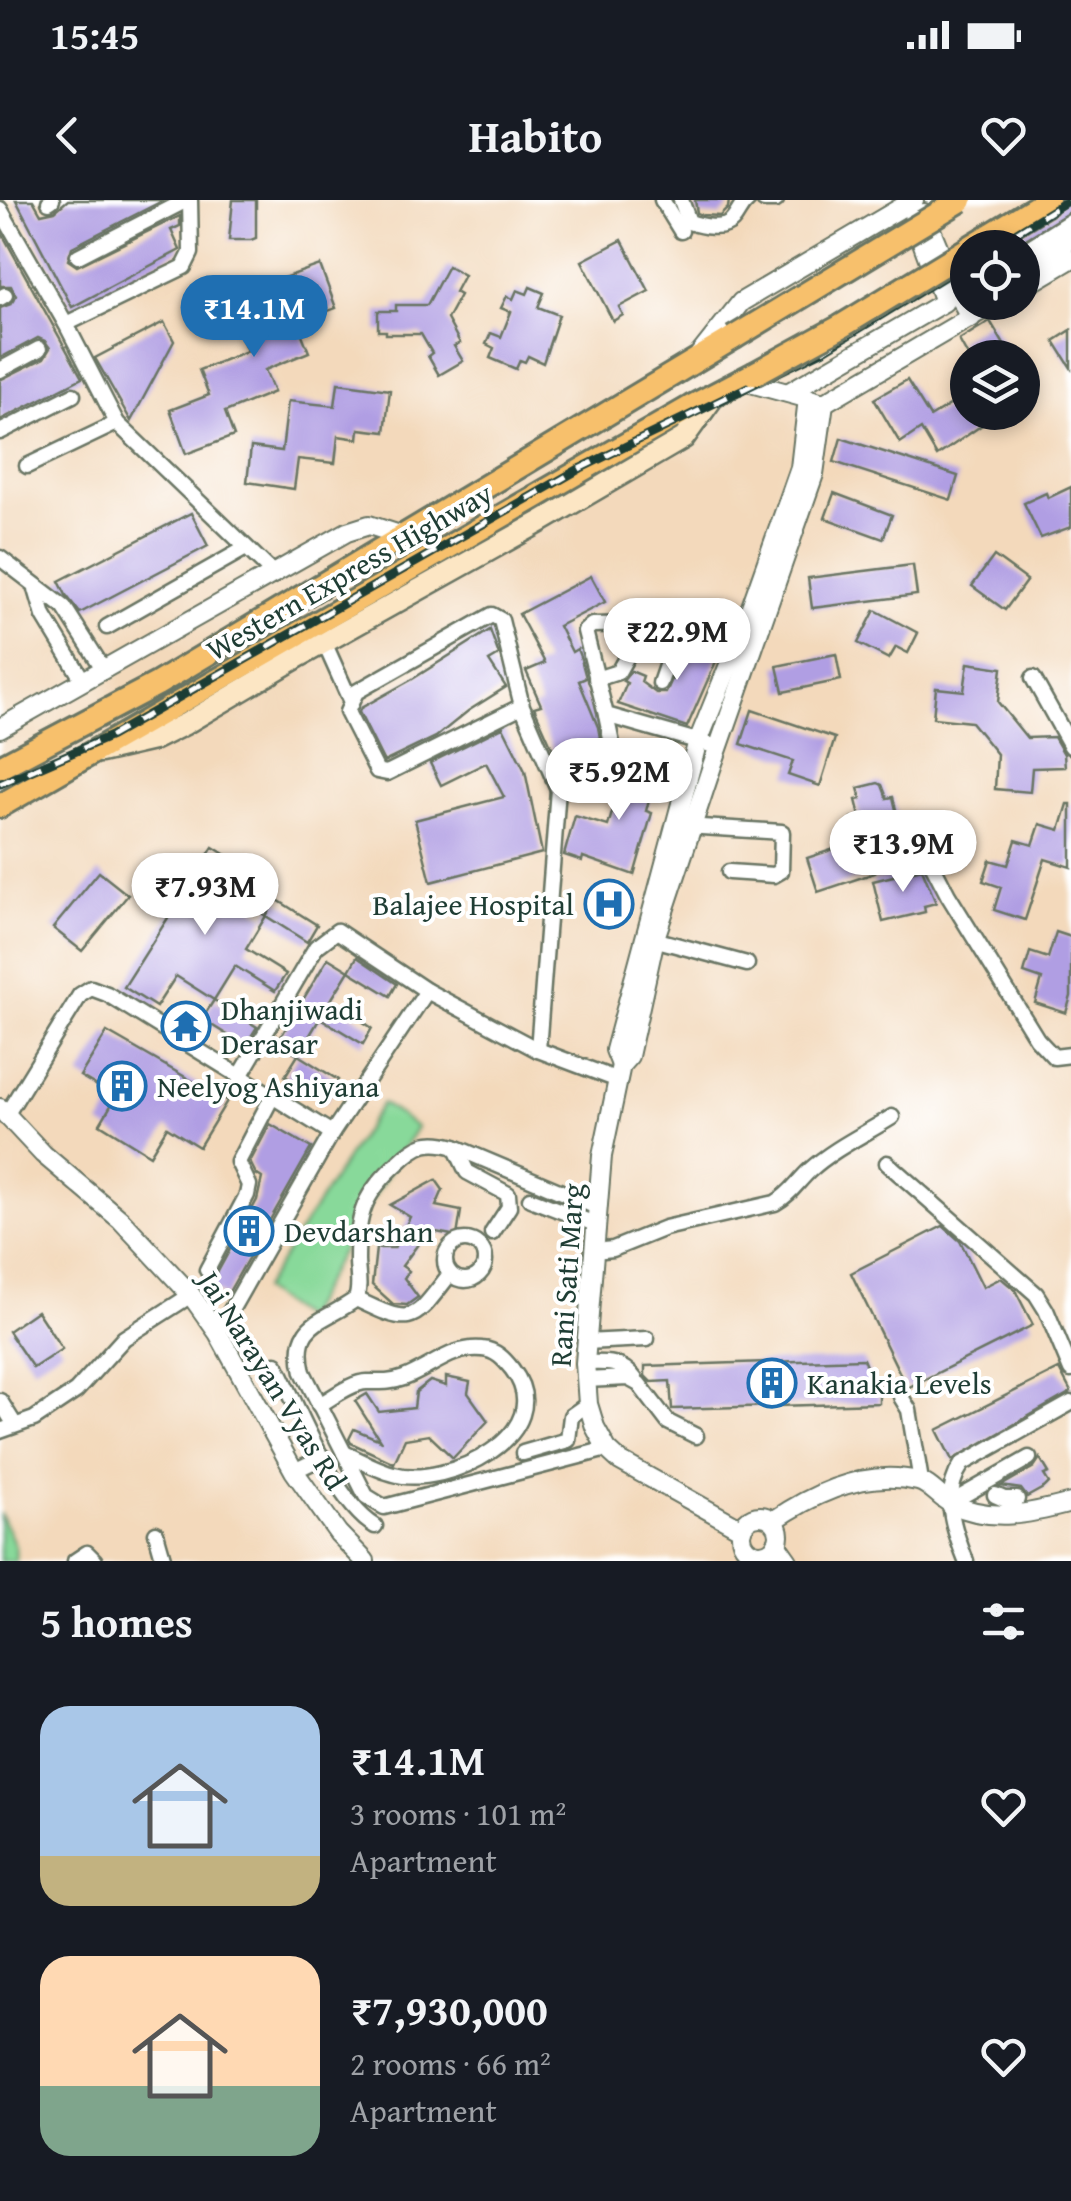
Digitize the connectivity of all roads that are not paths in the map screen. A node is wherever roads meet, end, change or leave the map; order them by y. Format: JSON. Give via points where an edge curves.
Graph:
{"nodes":[{"id":1,"x":188,"y":200,"type":"edge"},
{"id":2,"x":662,"y":200,"type":"edge"},
{"id":3,"x":681,"y":200,"type":"edge"},
{"id":4,"x":748,"y":200,"type":"edge"},
{"id":5,"x":764,"y":200,"type":"edge"},
{"id":6,"x":776,"y":200,"type":"edge"},
{"id":7,"x":915,"y":200,"type":"edge"},
{"id":8,"x":961,"y":200,"type":"edge"},
{"id":9,"x":1048,"y":200,"type":"edge"},
{"id":10,"x":0,"y":210,"type":"edge"},
{"id":11,"x":1071,"y":223,"type":"edge"},
{"id":12,"x":998,"y":230,"type":"edge"},
{"id":13,"x":681,"y":231,"type":"dead end"},
{"id":14,"x":1071,"y":240,"type":"edge"},
{"id":15,"x":1040,"y":243,"type":"edge"},
{"id":16,"x":78,"y":256,"type":"dead end"},
{"id":17,"x":950,"y":259,"type":"edge"},
{"id":18,"x":1040,"y":259,"type":"edge"},
{"id":19,"x":1071,"y":259,"type":"edge"},
{"id":20,"x":950,"y":269,"type":"edge"},
{"id":21,"x":1040,"y":277,"type":"edge"},
{"id":22,"x":950,"y":312,"type":"edge"},
{"id":23,"x":66,"y":324,"type":"junction"},
{"id":24,"x":38,"y":349,"type":"dead end"},
{"id":25,"x":693,"y":363,"type":"junction"},
{"id":26,"x":0,"y":370,"type":"edge"},
{"id":27,"x":735,"y":385,"type":"junction"},
{"id":28,"x":73,"y":395,"type":"dead end"},
{"id":29,"x":808,"y":397,"type":"junction"},
{"id":30,"x":117,"y":423,"type":"junction"},
{"id":31,"x":0,"y":432,"type":"edge"},
{"id":32,"x":27,"y":466,"type":"dead end"},
{"id":33,"x":406,"y":536,"type":"junction"},
{"id":34,"x":246,"y":548,"type":"junction"},
{"id":35,"x":0,"y":558,"type":"edge"},
{"id":36,"x":275,"y":575,"type":"junction"},
{"id":37,"x":35,"y":588,"type":"junction"},
{"id":38,"x":684,"y":614,"type":"junction"},
{"id":39,"x":108,"y":627,"type":"dead end"},
{"id":40,"x":638,"y":637,"type":"dead end"},
{"id":41,"x":324,"y":642,"type":"junction"},
{"id":42,"x":748,"y":642,"type":"junction"},
{"id":43,"x":271,"y":662,"type":"junction"},
{"id":44,"x":104,"y":670,"type":"junction"},
{"id":45,"x":1033,"y":678,"type":"dead end"},
{"id":46,"x":596,"y":679,"type":"junction"},
{"id":47,"x":84,"y":682,"type":"junction"},
{"id":48,"x":660,"y":682,"type":"dead end"},
{"id":49,"x":131,"y":698,"type":"junction"},
{"id":50,"x":350,"y":700,"type":"junction"},
{"id":51,"x":522,"y":706,"type":"junction"},
{"id":52,"x":606,"y":715,"type":"junction"},
{"id":53,"x":146,"y":723,"type":"junction"},
{"id":54,"x":0,"y":728,"type":"edge"},
{"id":55,"x":697,"y":744,"type":"junction"},
{"id":56,"x":1071,"y":746,"type":"edge"},
{"id":57,"x":718,"y":747,"type":"junction"},
{"id":58,"x":91,"y":754,"type":"junction"},
{"id":59,"x":0,"y":767,"type":"edge"},
{"id":60,"x":558,"y":789,"type":"junction"},
{"id":61,"x":0,"y":806,"type":"edge"},
{"id":62,"x":683,"y":826,"type":"junction"},
{"id":63,"x":916,"y":832,"type":"dead end"},
{"id":64,"x":729,"y":872,"type":"dead end"},
{"id":65,"x":649,"y":938,"type":"junction"},
{"id":66,"x":747,"y":964,"type":"dead end"},
{"id":67,"x":427,"y":992,"type":"junction"},
{"id":68,"x":538,"y":1050,"type":"junction"},
{"id":69,"x":1071,"y":1055,"type":"edge"},
{"id":70,"x":619,"y":1073,"type":"junction"},
{"id":71,"x":240,"y":1078,"type":"junction"},
{"id":72,"x":272,"y":1097,"type":"junction"},
{"id":73,"x":3,"y":1113,"type":"edge"},
{"id":74,"x":892,"y":1117,"type":"dead end"},
{"id":75,"x":332,"y":1133,"type":"junction"},
{"id":76,"x":454,"y":1148,"type":"junction"},
{"id":77,"x":887,"y":1163,"type":"dead end"},
{"id":78,"x":530,"y":1199,"type":"dead end"},
{"id":79,"x":596,"y":1216,"type":"junction"},
{"id":80,"x":492,"y":1233,"type":"dead end"},
{"id":81,"x":594,"y":1251,"type":"junction"},
{"id":82,"x":207,"y":1270,"type":"dead end"},
{"id":83,"x":450,"y":1274,"type":"dead end"},
{"id":84,"x":191,"y":1294,"type":"junction"},
{"id":85,"x":356,"y":1299,"type":"junction"},
{"id":86,"x":218,"y":1333,"type":"junction"},
{"id":87,"x":647,"y":1339,"type":"dead end"},
{"id":88,"x":585,"y":1342,"type":"junction"},
{"id":89,"x":276,"y":1364,"type":"dead end"},
{"id":90,"x":1071,"y":1370,"type":"edge"},
{"id":91,"x":585,"y":1372,"type":"junction"},
{"id":92,"x":901,"y":1397,"type":"dead end"},
{"id":93,"x":0,"y":1401,"type":"edge"},
{"id":94,"x":1071,"y":1403,"type":"edge"},
{"id":95,"x":588,"y":1404,"type":"junction"},
{"id":96,"x":319,"y":1406,"type":"junction"},
{"id":97,"x":15,"y":1424,"type":"junction"},
{"id":98,"x":0,"y":1431,"type":"edge"},
{"id":99,"x":696,"y":1436,"type":"dead end"},
{"id":100,"x":607,"y":1448,"type":"junction"},
{"id":101,"x":344,"y":1452,"type":"junction"},
{"id":102,"x":524,"y":1453,"type":"dead end"},
{"id":103,"x":323,"y":1457,"type":"junction"},
{"id":104,"x":1028,"y":1458,"type":"dead end"},
{"id":105,"x":294,"y":1471,"type":"junction"},
{"id":106,"x":921,"y":1482,"type":"junction"},
{"id":107,"x":995,"y":1495,"type":"dead end"},
{"id":108,"x":950,"y":1503,"type":"junction"},
{"id":109,"x":1071,"y":1503,"type":"edge"},
{"id":110,"x":1019,"y":1504,"type":"junction"},
{"id":111,"x":773,"y":1521,"type":"junction"},
{"id":112,"x":374,"y":1526,"type":"dead end"},
{"id":113,"x":742,"y":1528,"type":"junction"},
{"id":114,"x":156,"y":1532,"type":"dead end"},
{"id":115,"x":765,"y":1554,"type":"edge"},
{"id":116,"x":75,"y":1561,"type":"edge"},
{"id":117,"x":95,"y":1561,"type":"edge"},
{"id":118,"x":164,"y":1561,"type":"edge"},
{"id":119,"x":365,"y":1561,"type":"edge"},
{"id":120,"x":788,"y":1561,"type":"edge"},
{"id":121,"x":966,"y":1561,"type":"edge"}],
"edges":[{"from":1,"to":16,"type":"street"},
{"from":1,"to":23,"type":"street","via":[[191,253],[184,267]]},
{"from":2,"to":13,"type":"street"},
{"from":3,"to":4,"type":"street","via":[[690,222],[700,226],[724,226]]},
{"from":5,"to":6,"type":"street"},
{"from":7,"to":20,"type":"street"},
{"from":7,"to":25,"type":"street","via":[[741,302]]},
{"from":7,"to":29,"type":"street","via":[[914,220],[944,302]]},
{"from":8,"to":25,"type":"highway","name":"Western Express Highway","bridge":true},
{"from":9,"to":12,"type":"highway","name":"Western Express Highway"},
{"from":10,"to":23,"type":"street"},
{"from":11,"to":15,"type":"street"},
{"from":14,"to":18,"type":"street"},
{"from":17,"to":27,"type":"highway","name":"Western Express Highway","bridge":true},
{"from":19,"to":21,"type":"street"},
{"from":22,"to":29,"type":"street"},
{"from":23,"to":30,"type":"street"},
{"from":24,"to":26,"type":"street"},
{"from":25,"to":33,"type":"highway","name":"Western Express Highway"},
{"from":27,"to":29,"type":"street"},
{"from":27,"to":41,"type":"main road","via":[[684,438]]},
{"from":27,"to":43,"type":"highway","name":"Western Express Highway"},
{"from":28,"to":31,"type":"street"},
{"from":29,"to":42,"type":"street","name":"Rani Sati Marg","via":[[800,468]]},
{"from":30,"to":32,"type":"street"},
{"from":30,"to":34,"type":"street"},
{"from":33,"to":36,"type":"street","via":[[369,525]]},
{"from":33,"to":49,"type":"highway","name":"Western Express Highway"},
{"from":34,"to":36,"type":"street"},
{"from":34,"to":39,"type":"street"},
{"from":35,"to":37,"type":"street"},
{"from":36,"to":44,"type":"street"},
{"from":37,"to":44,"type":"street","via":[[64,607]]},
{"from":37,"to":47,"type":"street"},
{"from":38,"to":42,"type":"street"},
{"from":38,"to":46,"type":"street","via":[[585,630]]},
{"from":38,"to":48,"type":"street"},
{"from":40,"to":46,"type":"street","via":[[618,672]]},
{"from":41,"to":43,"type":"main road"},
{"from":41,"to":50,"type":"street"},
{"from":42,"to":55,"type":"street","name":"Rani Sati Marg"},
{"from":42,"to":57,"type":"street","name":"Rani Sati Marg"},
{"from":43,"to":53,"type":"highway","name":"Western Express Highway"},
{"from":43,"to":58,"type":"main road","via":[[153,740]]},
{"from":44,"to":47,"type":"street"},
{"from":45,"to":56,"type":"street"},
{"from":46,"to":52,"type":"street"},
{"from":47,"to":54,"type":"street"},
{"from":49,"to":53,"type":"highway"},
{"from":49,"to":59,"type":"highway","name":"Western Express Highway"},
{"from":50,"to":51,"type":"street","via":[[347,712],[377,771],[386,773]]},
{"from":50,"to":51,"type":"street","via":[[492,615],[501,620]]},
{"from":51,"to":60,"type":"street"},
{"from":52,"to":55,"type":"street"},
{"from":52,"to":60,"type":"street","via":[[613,765]]},
{"from":53,"to":58,"type":"highway","name":"Western Express Highway"},
{"from":55,"to":57,"type":"street"},
{"from":55,"to":62,"type":"street","name":"Rani Sati Marg"},
{"from":57,"to":62,"type":"street","name":"Rani Sati Marg"},
{"from":58,"to":61,"type":"highway","name":"Western Express Highway"},
{"from":60,"to":68,"type":"street"},
{"from":62,"to":64,"type":"street","via":[[782,832],[781,871]]},
{"from":62,"to":65,"type":"street","name":"Rani Sati Marg"},
{"from":63,"to":69,"type":"street","via":[[1037,1040],[1054,1056]]},
{"from":65,"to":66,"type":"street"},
{"from":65,"to":70,"type":"street","name":"Rani Sati Marg","via":[[615,1050]]},
{"from":67,"to":68,"type":"street"},
{"from":67,"to":71,"type":"street","via":[[336,930],[316,947]]},
{"from":67,"to":75,"type":"street"},
{"from":68,"to":70,"type":"street"},
{"from":70,"to":79,"type":"street","name":"Rani Sati Marg"},
{"from":71,"to":72,"type":"street"},
{"from":71,"to":73,"type":"street","via":[[91,988]]},
{"from":72,"to":75,"type":"street"},
{"from":72,"to":82,"type":"street","via":[[238,1162],[247,1196]]},
{"from":73,"to":84,"type":"street","name":"Jai Narayan Vyas Rd"},
{"from":74,"to":81,"type":"street","via":[[832,1154],[775,1203]]},
{"from":75,"to":86,"type":"street"},
{"from":76,"to":79,"type":"street"},
{"from":76,"to":80,"type":"street","via":[[467,1172],[508,1194],[509,1207]]},
{"from":76,"to":85,"type":"street","via":[[434,1141],[416,1145],[377,1182],[363,1204],[357,1236]]},
{"from":77,"to":90,"type":"street","via":[[1036,1294]]},
{"from":78,"to":79,"type":"street"},
{"from":79,"to":81,"type":"street","name":"Rani Sati Marg"},
{"from":81,"to":88,"type":"street","name":"Rani Sati Marg"},
{"from":83,"to":85,"type":"street","via":[[426,1306],[403,1318]]},
{"from":84,"to":86,"type":"street","name":"Jai Narayan Vyas Rd"},
{"from":84,"to":97,"type":"street","via":[[124,1338],[76,1392]]},
{"from":85,"to":96,"type":"street","via":[[304,1334],[298,1352],[302,1372]]},
{"from":86,"to":105,"type":"street","name":"Jai Narayan Vyas Rd"},
{"from":87,"to":88,"type":"street"},
{"from":88,"to":91,"type":"street","name":"Rani Sati Marg"},
{"from":89,"to":103,"type":"street"},
{"from":91,"to":95,"type":"street","name":"Rani Sati Marg"},
{"from":91,"to":99,"type":"street","via":[[610,1362],[629,1370],[668,1422]]},
{"from":92,"to":106,"type":"street"},
{"from":93,"to":97,"type":"street"},
{"from":94,"to":108,"type":"street","via":[[962,1464],[951,1481]]},
{"from":95,"to":100,"type":"street","name":"Rani Sati Marg"},
{"from":95,"to":102,"type":"street","via":[[571,1416],[568,1440]]},
{"from":96,"to":101,"type":"street"},
{"from":96,"to":101,"type":"street","via":[[358,1384],[386,1384],[460,1350],[486,1349],[518,1377],[523,1412],[512,1438],[485,1457],[414,1476]]},
{"from":97,"to":98,"type":"street"},
{"from":100,"to":101,"type":"street","via":[[384,1507],[366,1496]]},
{"from":100,"to":113,"type":"street"},
{"from":103,"to":105,"type":"street"},
{"from":103,"to":112,"type":"street","via":[[340,1490]]},
{"from":104,"to":108,"type":"street"},
{"from":105,"to":119,"type":"street","name":"Jai Narayan Vyas Rd"},
{"from":106,"to":108,"type":"street"},
{"from":106,"to":111,"type":"street","via":[[862,1480],[799,1503]]},
{"from":107,"to":110,"type":"street"},
{"from":108,"to":110,"type":"street","via":[[984,1513]]},
{"from":108,"to":121,"type":"street"},
{"from":109,"to":110,"type":"street"},
{"from":111,"to":113,"type":"street","via":[[755,1516]]},
{"from":111,"to":115,"type":"street","via":[[779,1532]]},
{"from":113,"to":115,"type":"street","via":[[742,1541]]},
{"from":114,"to":118,"type":"street"},
{"from":115,"to":120,"type":"street"},
{"from":116,"to":117,"type":"street","via":[[87,1553]]}]}
